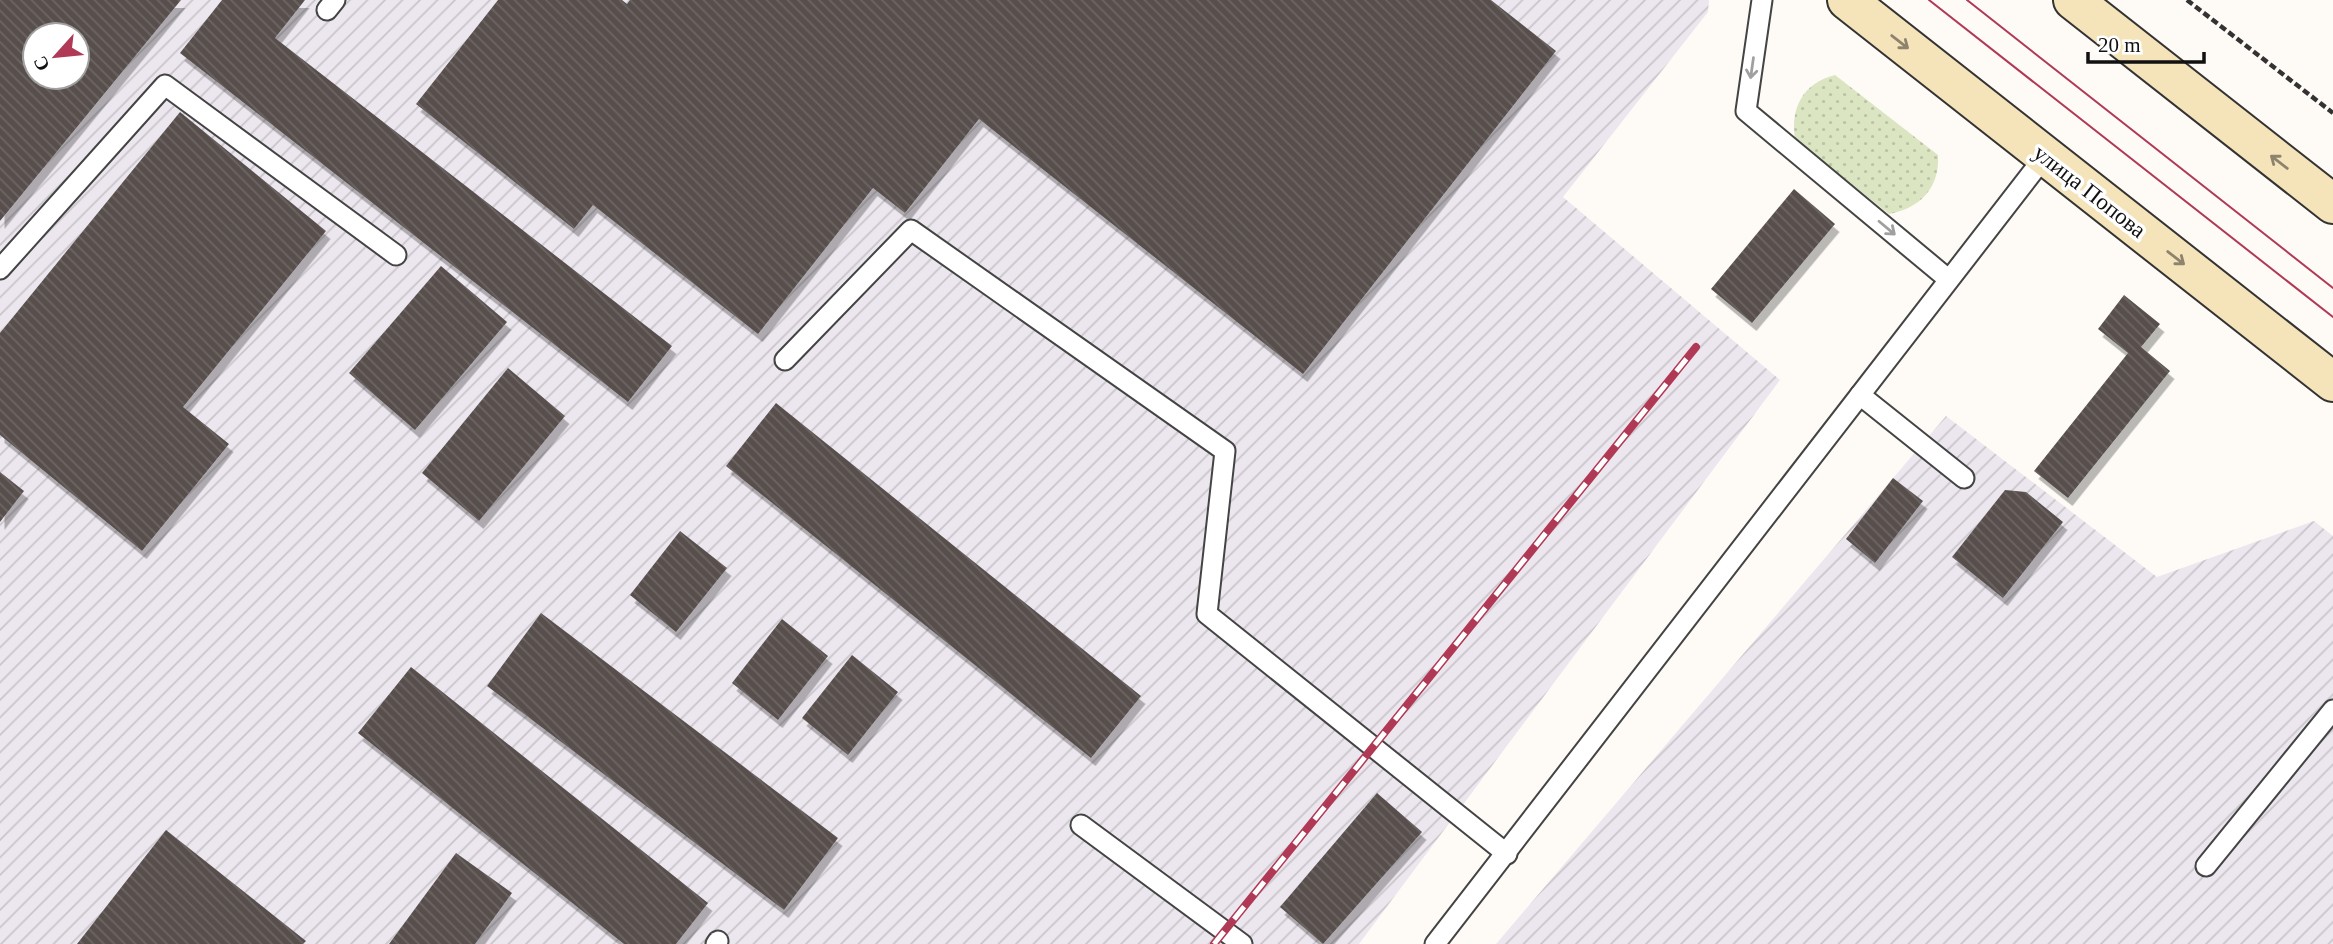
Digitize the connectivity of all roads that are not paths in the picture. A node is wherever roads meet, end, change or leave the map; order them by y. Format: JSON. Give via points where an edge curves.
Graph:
{"nodes":[{"id":1,"x":1762,"y":0,"type":"edge"},
{"id":2,"x":1847,"y":0,"type":"edge"},
{"id":3,"x":2073,"y":0,"type":"edge"},
{"id":4,"x":2045,"y":156,"type":"junction"},
{"id":5,"x":2333,"y":204,"type":"edge"},
{"id":6,"x":396,"y":255,"type":"dead end"},
{"id":7,"x":0,"y":269,"type":"edge"},
{"id":8,"x":1948,"y":279,"type":"junction"},
{"id":9,"x":785,"y":360,"type":"dead end"},
{"id":10,"x":2333,"y":382,"type":"edge"},
{"id":11,"x":1860,"y":395,"type":"junction"},
{"id":12,"x":1964,"y":478,"type":"dead end"},
{"id":13,"x":2333,"y":710,"type":"edge"},
{"id":14,"x":1081,"y":825,"type":"dead end"},
{"id":15,"x":1507,"y":854,"type":"junction"},
{"id":16,"x":2206,"y":866,"type":"dead end"},
{"id":17,"x":1242,"y":944,"type":"edge"},
{"id":18,"x":1435,"y":944,"type":"edge"}],
"edges":[{"from":1,"to":8,"type":"lane","one_way":true,"via":[[1746,111]]},
{"from":2,"to":4,"type":"main road","name":"улица Попова","one_way":true},
{"from":5,"to":3,"type":"main road","one_way":true},
{"from":4,"to":8,"type":"lane"},
{"from":4,"to":10,"type":"main road","name":"улица Попова","one_way":true},
{"from":6,"to":7,"type":"lane","via":[[164,85]]},
{"from":8,"to":11,"type":"lane"},
{"from":9,"to":15,"type":"lane","via":[[911,230],[1225,451],[1207,614]]},
{"from":11,"to":12,"type":"lane"},
{"from":11,"to":15,"type":"lane"},
{"from":13,"to":16,"type":"lane"},
{"from":14,"to":17,"type":"lane"},
{"from":15,"to":18,"type":"lane"}]}
